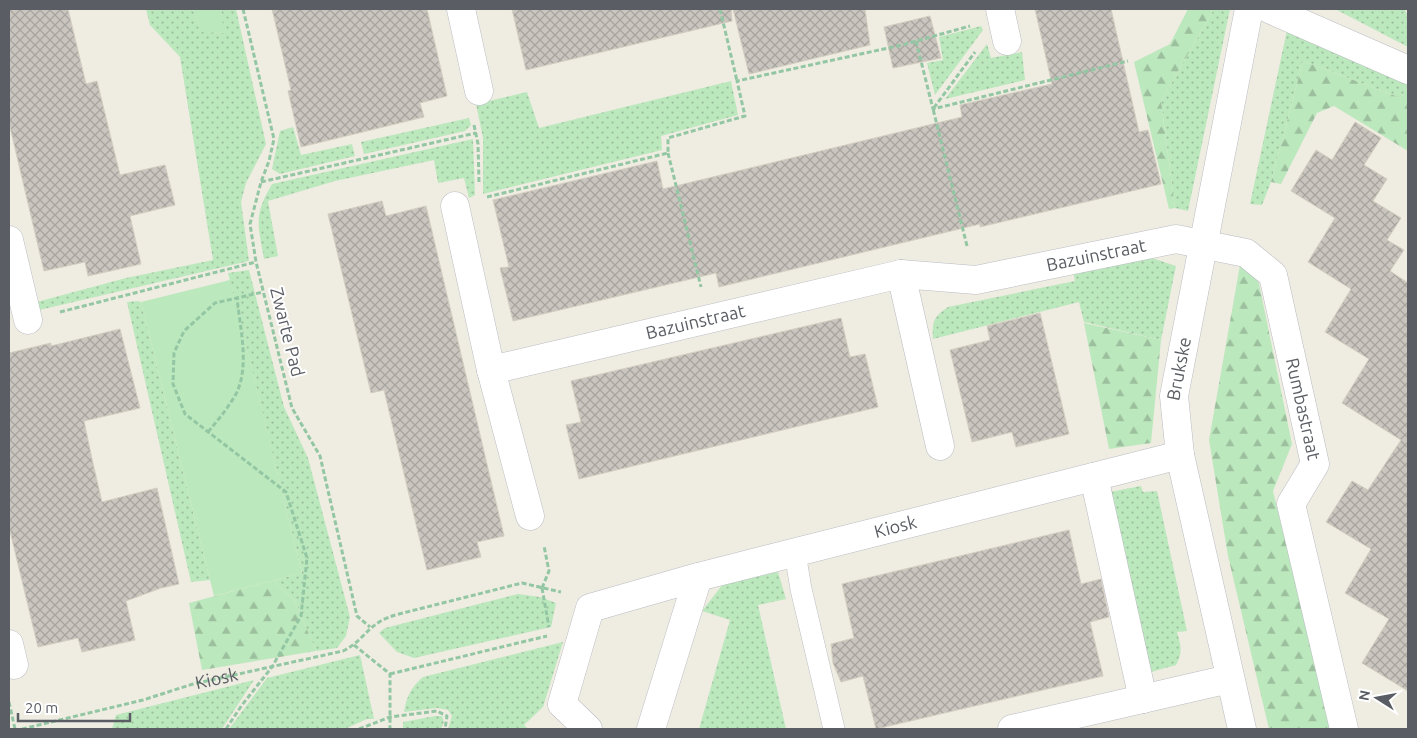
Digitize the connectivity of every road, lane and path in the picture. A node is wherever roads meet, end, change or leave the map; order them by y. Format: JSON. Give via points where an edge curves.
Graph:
{"nodes":[{"id":1,"x":244,"y":9,"type":"edge"},
{"id":2,"x":461,"y":9,"type":"edge"},
{"id":3,"x":720,"y":9,"type":"edge"},
{"id":4,"x":1249,"y":9,"type":"edge"},
{"id":5,"x":1269,"y":9,"type":"edge"},
{"id":6,"x":1003,"y":22,"type":"edge"},
{"id":7,"x":916,"y":41,"type":"junction"},
{"id":8,"x":1128,"y":61,"type":"dead end"},
{"id":9,"x":1408,"y":70,"type":"edge"},
{"id":10,"x":737,"y":81,"type":"junction"},
{"id":11,"x":479,"y":91,"type":"joint"},
{"id":12,"x":933,"y":109,"type":"junction"},
{"id":13,"x":476,"y":133,"type":"junction"},
{"id":14,"x":668,"y":153,"type":"junction"},
{"id":15,"x":261,"y":182,"type":"junction"},
{"id":16,"x":467,"y":203,"type":"junction"},
{"id":17,"x":9,"y":240,"type":"edge"},
{"id":18,"x":1203,"y":245,"type":"junction"},
{"id":19,"x":256,"y":262,"type":"junction"},
{"id":20,"x":900,"y":274,"type":"junction"},
{"id":21,"x":976,"y":280,"type":"junction"},
{"id":22,"x":263,"y":292,"type":"junction"},
{"id":23,"x":237,"y":298,"type":"junction"},
{"id":24,"x":28,"y":320,"type":"joint"},
{"id":25,"x":709,"y":320,"type":"junction"},
{"id":26,"x":491,"y":370,"type":"junction"},
{"id":27,"x":208,"y":432,"type":"junction"},
{"id":28,"x":940,"y":446,"type":"dead end"},
{"id":29,"x":1180,"y":455,"type":"junction"},
{"id":30,"x":1094,"y":477,"type":"junction"},
{"id":31,"x":530,"y":516,"type":"joint"},
{"id":32,"x":795,"y":553,"type":"junction"},
{"id":33,"x":698,"y":577,"type":"junction"},
{"id":34,"x":542,"y":588,"type":"junction"},
{"id":35,"x":370,"y":627,"type":"junction"},
{"id":36,"x":354,"y":645,"type":"junction"},
{"id":37,"x":272,"y":667,"type":"junction"},
{"id":38,"x":390,"y":674,"type":"junction"},
{"id":39,"x":1229,"y":679,"type":"junction"},
{"id":40,"x":1143,"y":699,"type":"junction"},
{"id":41,"x":9,"y":702,"type":"edge"},
{"id":42,"x":390,"y":717,"type":"junction"},
{"id":43,"x":15,"y":729,"type":"edge"},
{"id":44,"x":22,"y":729,"type":"edge"},
{"id":45,"x":226,"y":729,"type":"edge"},
{"id":46,"x":359,"y":729,"type":"edge"},
{"id":47,"x":390,"y":729,"type":"edge"},
{"id":48,"x":445,"y":729,"type":"edge"},
{"id":49,"x":588,"y":729,"type":"edge"},
{"id":50,"x":651,"y":729,"type":"edge"},
{"id":51,"x":834,"y":729,"type":"edge"},
{"id":52,"x":1012,"y":729,"type":"edge"},
{"id":53,"x":1242,"y":729,"type":"edge"},
{"id":54,"x":1344,"y":729,"type":"edge"}],
"edges":[{"from":1,"to":15,"type":"path","name":"Zwarte Pad","via":[[274,139]]},
{"from":2,"to":11,"type":"street"},
{"from":3,"to":10,"type":"path"},
{"from":4,"to":18,"type":"street","name":"Brukske"},
{"from":5,"to":9,"type":"street"},
{"from":6,"to":7,"type":"path"},
{"from":6,"to":12,"type":"path"},
{"from":7,"to":10,"type":"path"},
{"from":7,"to":12,"type":"path"},
{"from":8,"to":12,"type":"path"},
{"from":10,"to":14,"type":"path","via":[[745,116],[668,138]]},
{"from":11,"to":13,"type":"path","via":[[469,96]]},
{"from":12,"to":21,"type":"path"},
{"from":13,"to":15,"type":"path"},
{"from":13,"to":16,"type":"path"},
{"from":14,"to":16,"type":"path"},
{"from":14,"to":25,"type":"path"},
{"from":15,"to":19,"type":"path","name":"Zwarte Pad","via":[[250,224]]},
{"from":16,"to":26,"type":"street"},
{"from":17,"to":24,"type":"street"},
{"from":18,"to":21,"type":"street","name":"Bazuinstraat","via":[[1176,239]]},
{"from":18,"to":29,"type":"street","name":"Brukske","via":[[1174,396]]},
{"from":18,"to":54,"type":"street","name":"Rumbastraat","via":[[1246,253],[1273,275],[1315,464],[1291,504]]},
{"from":19,"to":22,"type":"path","name":"Zwarte Pad"},
{"from":19,"to":24,"type":"path"},
{"from":20,"to":21,"type":"street","name":"Bazuinstraat"},
{"from":20,"to":25,"type":"street","name":"Bazuinstraat"},
{"from":20,"to":28,"type":"street"},
{"from":22,"to":23,"type":"path"},
{"from":22,"to":35,"type":"path","name":"Zwarte Pad","via":[[292,408],[320,456],[357,616]]},
{"from":23,"to":27,"type":"path","via":[[243,361],[241,376],[236,393]]},
{"from":23,"to":27,"type":"path","via":[[215,303],[184,330],[174,353],[173,384],[185,414]]},
{"from":25,"to":26,"type":"street","name":"Bazuinstraat"},
{"from":26,"to":31,"type":"street"},
{"from":27,"to":37,"type":"path","via":[[286,492],[308,558],[301,616]]},
{"from":29,"to":30,"type":"street","name":"Kiosk"},
{"from":29,"to":39,"type":"street","name":"Brukske"},
{"from":30,"to":32,"type":"street","name":"Kiosk"},
{"from":30,"to":40,"type":"street"},
{"from":31,"to":34,"type":"path","via":[[543,539],[550,571]]},
{"from":32,"to":33,"type":"street","name":"Kiosk"},
{"from":32,"to":51,"type":"lane"},
{"from":33,"to":49,"type":"street","name":"Kiosk","via":[[590,608],[562,704]]},
{"from":33,"to":50,"type":"street"},
{"from":34,"to":35,"type":"path","via":[[522,583],[382,618]]},
{"from":34,"to":38,"type":"path","via":[[550,635]]},
{"from":35,"to":36,"type":"path"},
{"from":36,"to":37,"type":"path","name":"Kiosk","via":[[342,651]]},
{"from":36,"to":38,"type":"path"},
{"from":37,"to":44,"type":"path","name":"Kiosk","via":[[193,684],[143,700]]},
{"from":37,"to":45,"type":"path"},
{"from":38,"to":42,"type":"path"},
{"from":39,"to":40,"type":"street"},
{"from":39,"to":53,"type":"street","name":"Brukske"},
{"from":40,"to":52,"type":"street"},
{"from":41,"to":43,"type":"path"},
{"from":42,"to":46,"type":"path"},
{"from":42,"to":47,"type":"path"},
{"from":42,"to":48,"type":"path","via":[[437,711],[447,716]]}]}
